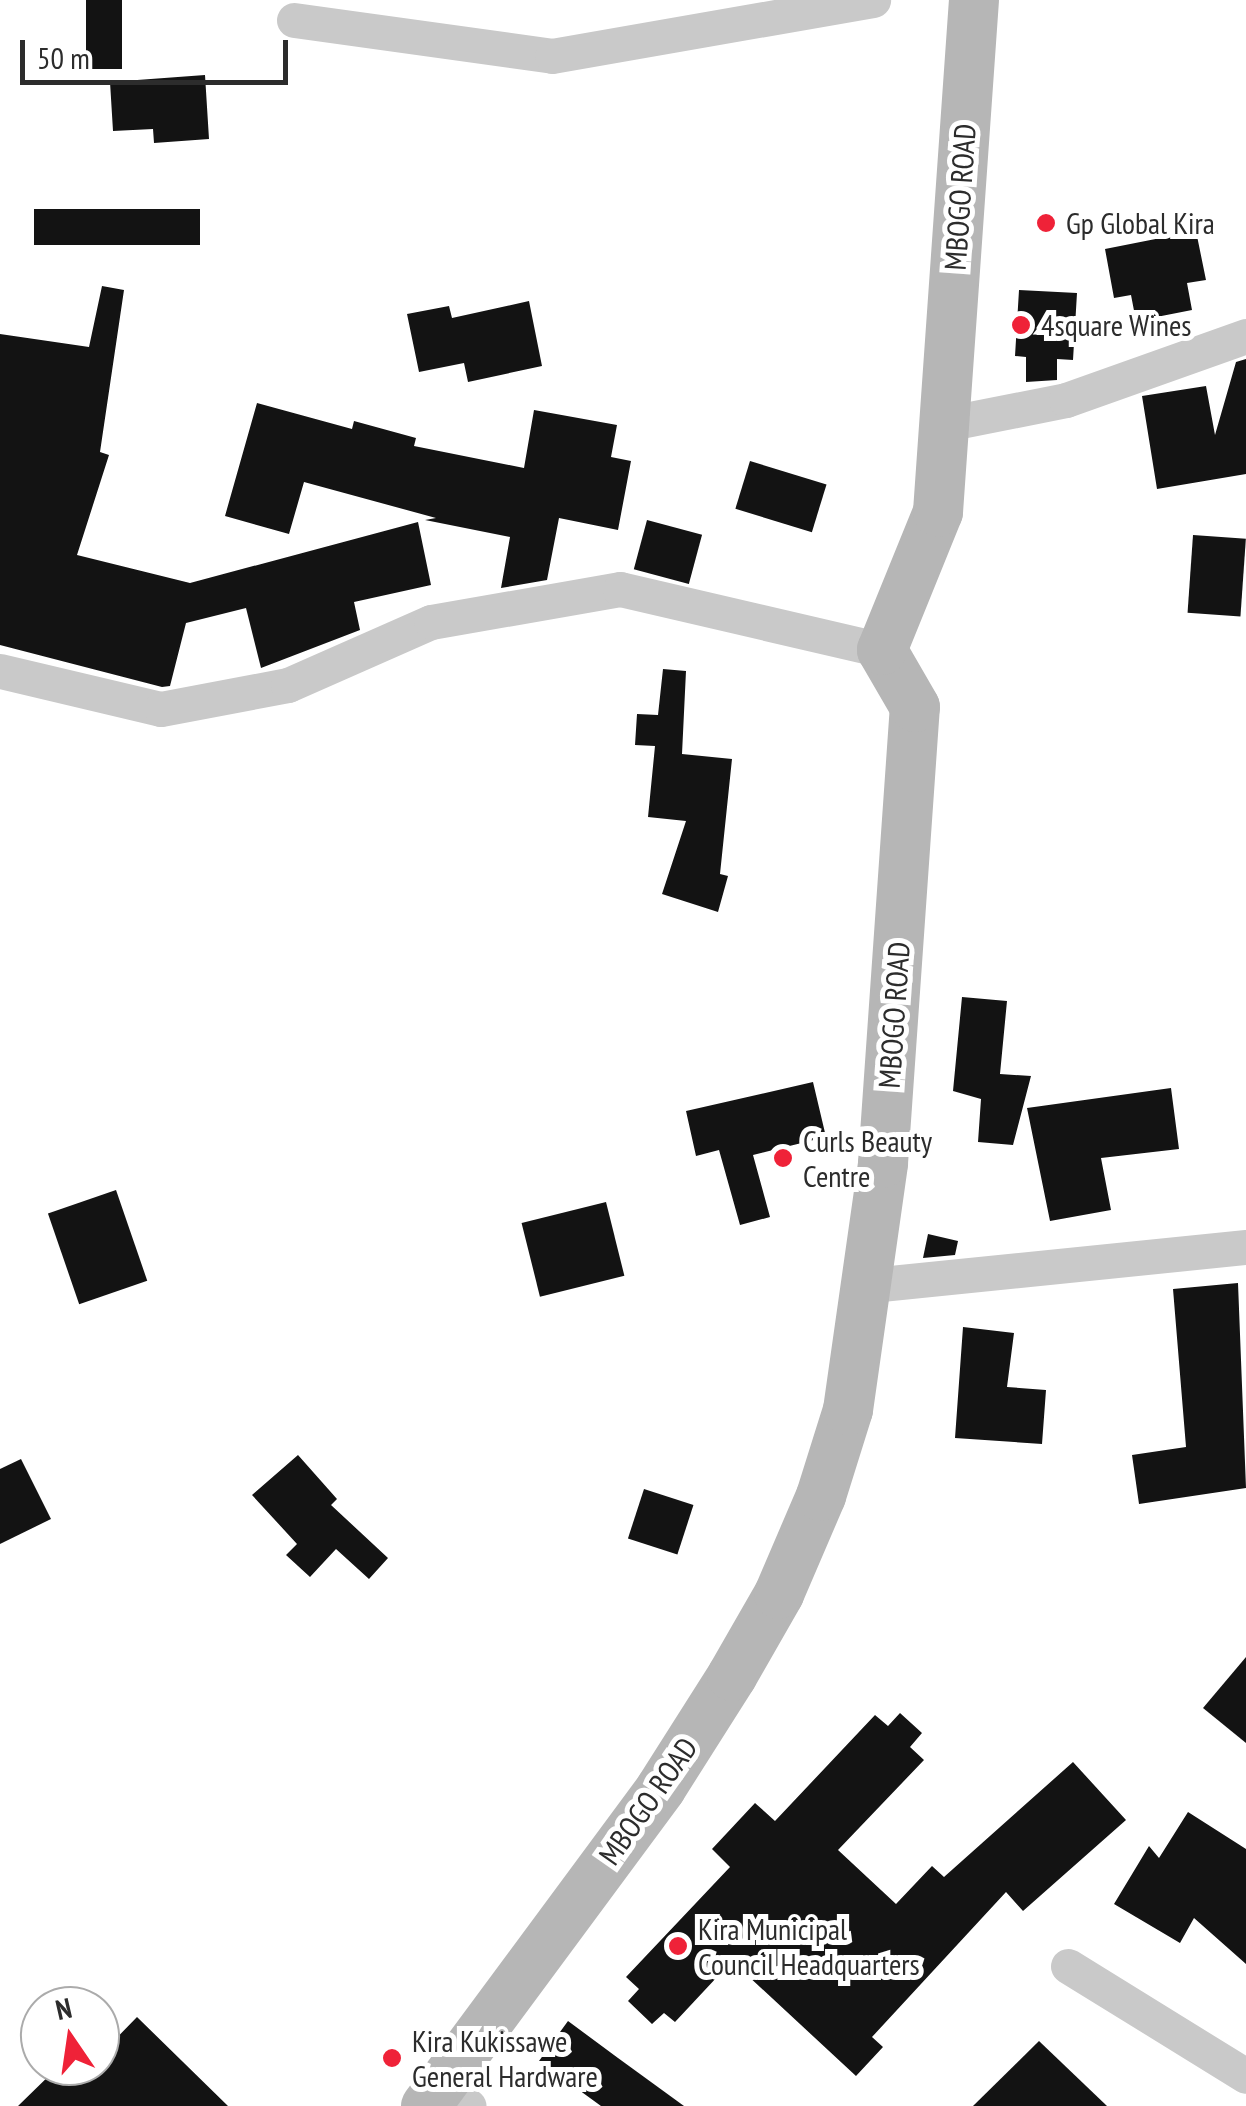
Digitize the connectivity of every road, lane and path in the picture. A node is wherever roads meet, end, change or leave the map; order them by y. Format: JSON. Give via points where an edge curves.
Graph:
{"nodes":[{"id":1,"x":874,"y":0,"type":"edge"},
{"id":2,"x":974,"y":0,"type":"edge"},
{"id":3,"x":294,"y":20,"type":"dead end"},
{"id":4,"x":1246,"y":336,"type":"edge"},
{"id":5,"x":945,"y":424,"type":"junction"},
{"id":6,"x":882,"y":650,"type":"junction"},
{"id":7,"x":0,"y":670,"type":"edge"},
{"id":8,"x":1246,"y":1248,"type":"edge"},
{"id":9,"x":871,"y":1285,"type":"junction"},
{"id":10,"x":1068,"y":1966,"type":"dead end"},
{"id":11,"x":1246,"y":2076,"type":"edge"},
{"id":12,"x":446,"y":2100,"type":"edge"}],
"edges":[{"from":1,"to":3,"type":"street","via":[[552,56]]},
{"from":2,"to":5,"type":"main road","name":"MBOGO ROAD"},
{"from":4,"to":5,"type":"street","via":[[1066,400]]},
{"from":5,"to":6,"type":"main road","name":"MBOGO ROAD","via":[[938,512]]},
{"from":6,"to":7,"type":"street","via":[[620,588],[431,622],[288,685],[161,709]]},
{"from":6,"to":9,"type":"main road","name":"MBOGO ROAD","via":[[915,706]]},
{"from":8,"to":9,"type":"street"},
{"from":9,"to":12,"type":"main road","name":"MBOGO ROAD","via":[[848,1410],[779,1594],[661,1788]]},
{"from":10,"to":11,"type":"street"}]}
